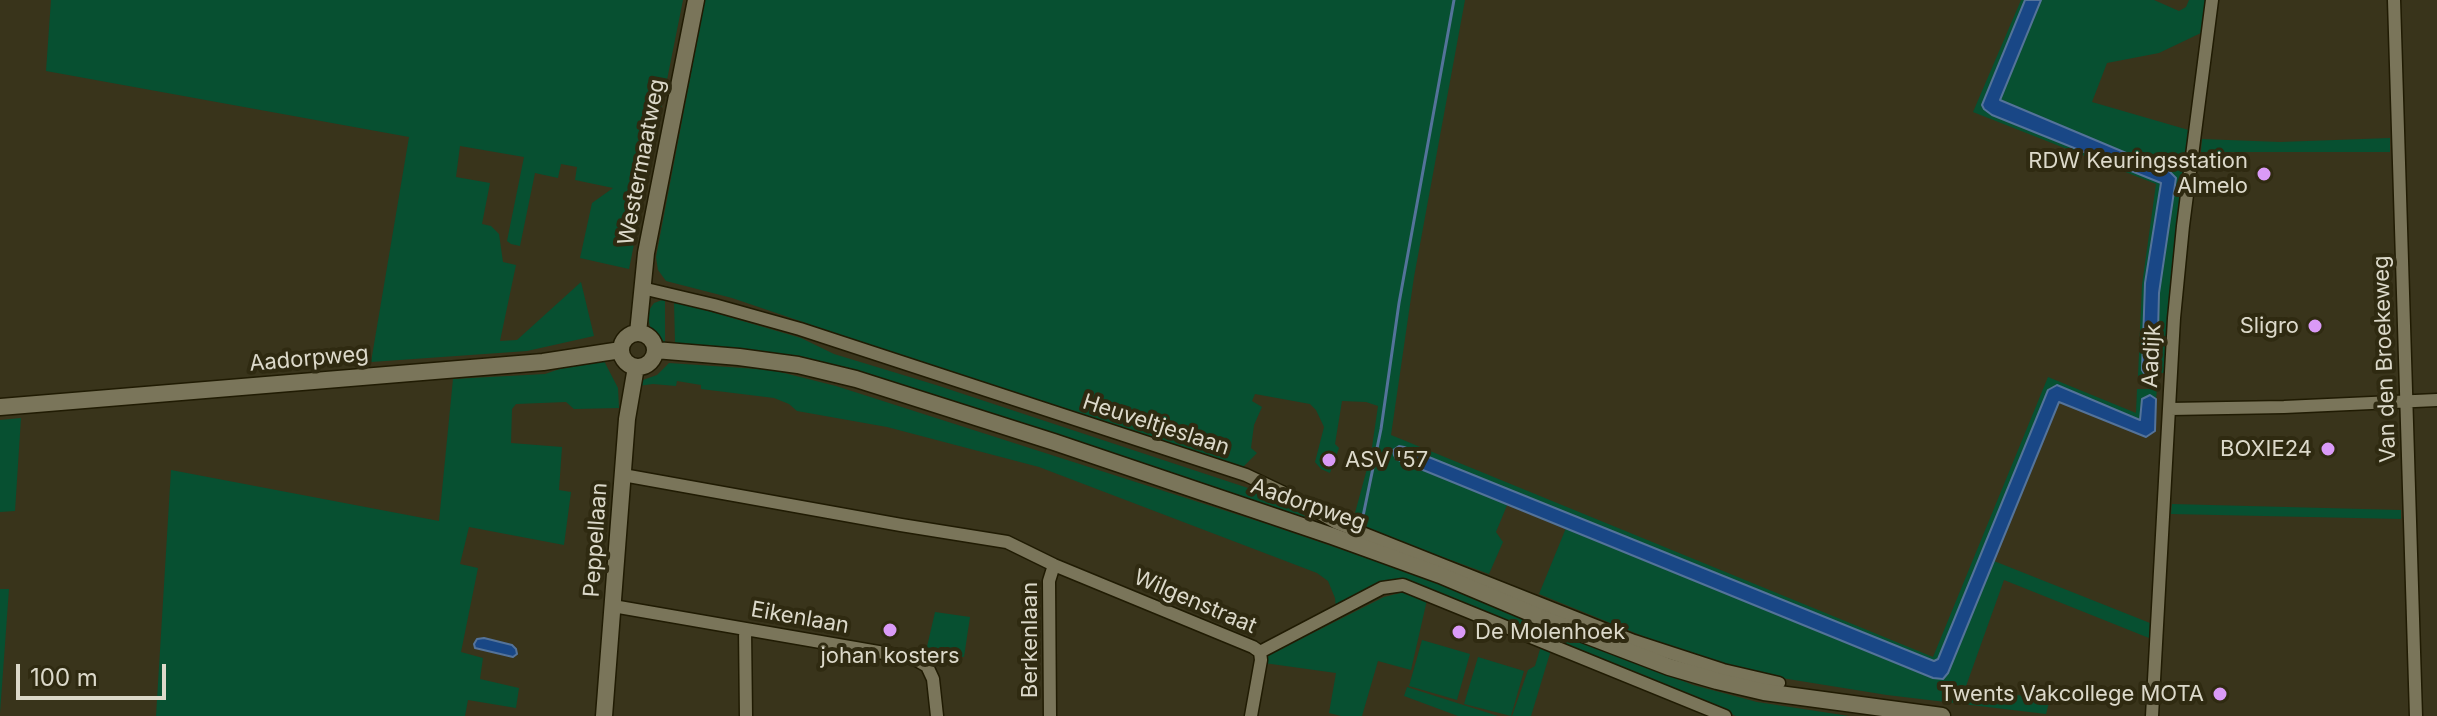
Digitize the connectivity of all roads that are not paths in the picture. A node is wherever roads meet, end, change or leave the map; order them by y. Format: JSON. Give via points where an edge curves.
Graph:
{"nodes":[{"id":1,"x":696,"y":0,"type":"edge"},
{"id":2,"x":2212,"y":0,"type":"edge"},
{"id":3,"x":2394,"y":0,"type":"edge"},
{"id":4,"x":642,"y":288,"type":"junction"},
{"id":5,"x":638,"y":333,"type":"junction"},
{"id":6,"x":621,"y":350,"type":"junction"},
{"id":7,"x":655,"y":350,"type":"junction"},
{"id":8,"x":636,"y":367,"type":"junction"},
{"id":9,"x":2437,"y":400,"type":"edge"},
{"id":10,"x":2406,"y":401,"type":"junction"},
{"id":11,"x":0,"y":407,"type":"edge"},
{"id":12,"x":2170,"y":409,"type":"junction"},
{"id":13,"x":623,"y":475,"type":"junction"},
{"id":14,"x":1054,"y":565,"type":"junction"},
{"id":15,"x":613,"y":606,"type":"junction"},
{"id":16,"x":745,"y":629,"type":"junction"},
{"id":17,"x":1260,"y":652,"type":"junction"},
{"id":18,"x":1779,"y":683,"type":"dead end"},
{"id":19,"x":604,"y":716,"type":"edge"},
{"id":20,"x":746,"y":716,"type":"edge"},
{"id":21,"x":937,"y":716,"type":"edge"},
{"id":22,"x":1050,"y":716,"type":"edge"},
{"id":23,"x":1251,"y":716,"type":"edge"},
{"id":24,"x":1725,"y":716,"type":"edge"},
{"id":25,"x":1942,"y":716,"type":"edge"},
{"id":26,"x":2152,"y":716,"type":"edge"},
{"id":27,"x":2416,"y":716,"type":"edge"}],
"edges":[{"from":1,"to":4,"type":"main road","name":"Westermaatweg"},
{"from":2,"to":12,"type":"street","name":"Aadijk","via":[[2183,226]]},
{"from":3,"to":10,"type":"street","name":"Van den Broekeweg"},
{"from":4,"to":5,"type":"main road","name":"Westermaatweg"},
{"from":4,"to":18,"type":"street","name":"Heuveltjeslaan","via":[[800,329],[1246,475],[1337,523],[1634,641]]},
{"from":5,"to":6,"type":"main road","via":[[626,338]]},
{"from":5,"to":7,"type":"main road","via":[[647,335]]},
{"from":6,"to":8,"type":"main road"},
{"from":6,"to":11,"type":"main road","name":"Aadorpweg","via":[[543,362]]},
{"from":7,"to":8,"type":"main road","via":[[649,363]]},
{"from":7,"to":25,"type":"main road","name":"Aadorpweg","via":[[798,365],[870,383],[1332,536],[1717,681]]},
{"from":8,"to":13,"type":"main road","name":"Peppellaan"},
{"from":9,"to":10,"type":"street"},
{"from":10,"to":12,"type":"street"},
{"from":10,"to":27,"type":"street","name":"Van den Broekeweg"},
{"from":12,"to":26,"type":"street","name":"Aadijk"},
{"from":13,"to":14,"type":"street","name":"Wilgenstraat","via":[[1007,542]]},
{"from":13,"to":15,"type":"main road","name":"Peppellaan"},
{"from":14,"to":17,"type":"street","name":"Wilgenstraat"},
{"from":14,"to":22,"type":"street","name":"Berkenlaan","via":[[1049,581]]},
{"from":15,"to":16,"type":"street","name":"Eikenlaan"},
{"from":15,"to":19,"type":"main road","name":"Peppellaan"},
{"from":16,"to":20,"type":"street"},
{"from":16,"to":21,"type":"street","name":"Eikenlaan","via":[[913,658],[927,666],[933,679]]},
{"from":17,"to":23,"type":"street"},
{"from":17,"to":24,"type":"street","name":"Wilgenstraat","via":[[1396,584]]}]}
